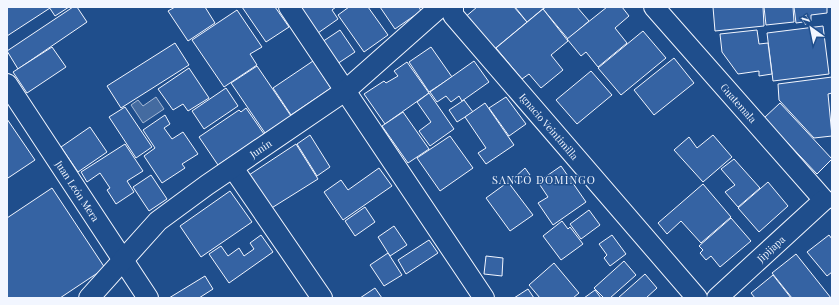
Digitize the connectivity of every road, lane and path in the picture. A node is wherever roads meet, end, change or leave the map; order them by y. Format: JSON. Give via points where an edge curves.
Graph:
{"nodes":[{"id":1,"x":289,"y":7,"type":"edge"},
{"id":2,"x":440,"y":7,"type":"edge"},
{"id":3,"x":453,"y":7,"type":"edge"},
{"id":4,"x":654,"y":7,"type":"edge"},
{"id":5,"x":7,"y":84,"type":"edge"},
{"id":6,"x":345,"y":91,"type":"junction"},
{"id":7,"x":233,"y":168,"type":"junction"},
{"id":8,"x":828,"y":199,"type":"edge"},
{"id":9,"x":124,"y":260,"type":"junction"},
{"id":10,"x":89,"y":298,"type":"edge"},
{"id":11,"x":148,"y":298,"type":"edge"},
{"id":12,"x":322,"y":298,"type":"edge"},
{"id":13,"x":484,"y":298,"type":"edge"},
{"id":14,"x":697,"y":298,"type":"edge"},
{"id":15,"x":717,"y":298,"type":"edge"}],
"edges":[{"from":1,"to":6,"type":"street"},
{"from":2,"to":6,"type":"street","name":"Junín"},
{"from":3,"to":14,"type":"street","name":"Ignacio Veintimilla","via":[[453,15]]},
{"from":4,"to":8,"type":"street","name":"Guatemala"},
{"from":5,"to":9,"type":"street","name":"Juan León Mera"},
{"from":6,"to":7,"type":"street","name":"Junín"},
{"from":6,"to":13,"type":"street"},
{"from":7,"to":9,"type":"street","name":"Junín","via":[[158,221]]},
{"from":7,"to":12,"type":"street"},
{"from":8,"to":15,"type":"street","name":"Jipijapa"},
{"from":9,"to":10,"type":"street","name":"Junín"},
{"from":9,"to":11,"type":"street","name":"Juan León Mera"}]}
